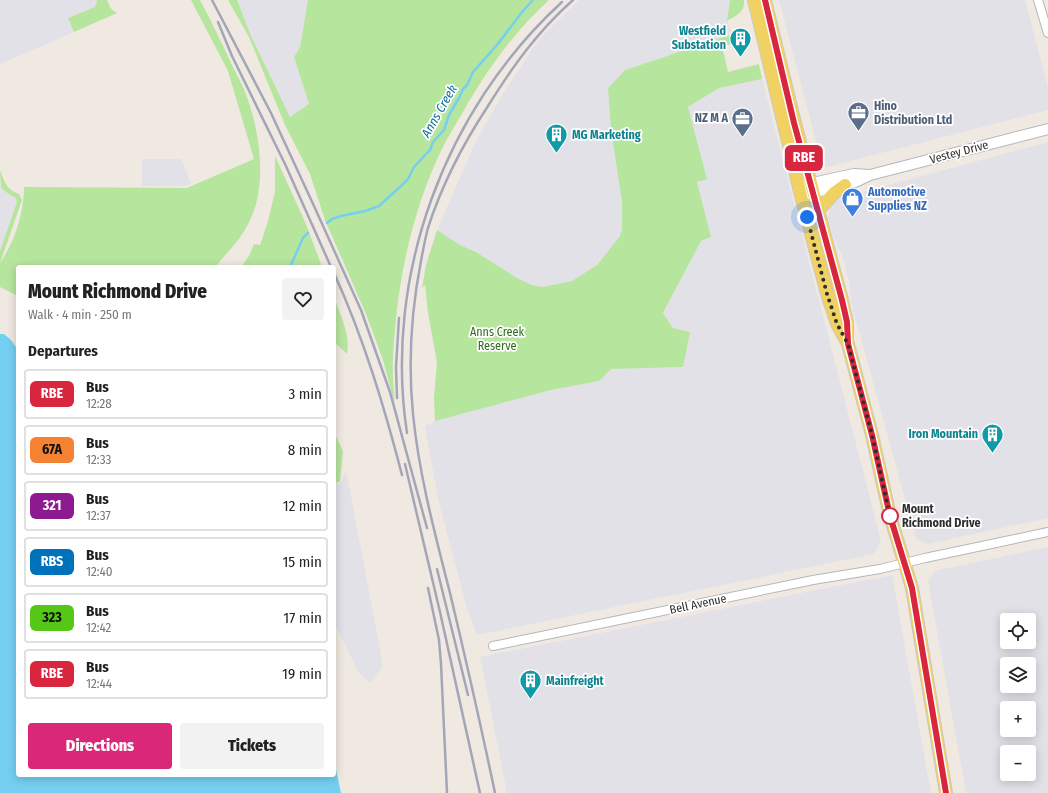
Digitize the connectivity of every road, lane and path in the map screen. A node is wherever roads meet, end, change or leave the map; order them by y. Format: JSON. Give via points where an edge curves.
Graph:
{"nodes":[{"id":1,"x":754,"y":0,"type":"edge"},
{"id":2,"x":765,"y":0,"type":"edge"},
{"id":3,"x":1038,"y":0,"type":"edge"},
{"id":4,"x":1048,"y":33,"type":"edge"},
{"id":5,"x":1048,"y":129,"type":"edge"},
{"id":6,"x":870,"y":175,"type":"junction"},
{"id":7,"x":845,"y":185,"type":"junction"},
{"id":8,"x":806,"y":189,"type":"junction"},
{"id":9,"x":818,"y":211,"type":"junction"},
{"id":10,"x":848,"y":344,"type":"junction"},
{"id":11,"x":1048,"y":532,"type":"edge"},
{"id":12,"x":903,"y":564,"type":"junction"},
{"id":13,"x":493,"y":646,"type":"dead end"},
{"id":14,"x":946,"y":793,"type":"edge"}],
"edges":[{"from":1,"to":8,"type":"main road"},
{"from":2,"to":8,"type":"main road","via":[[794,123]]},
{"from":3,"to":4,"type":"street"},
{"from":5,"to":6,"type":"street","name":"Vestey Drive"},
{"from":6,"to":7,"type":"street","name":"Vestey Drive"},
{"from":6,"to":8,"type":"street","name":"Vestey Drive","via":[[854,174]]},
{"from":7,"to":8,"type":"street","name":"Vestey Drive"},
{"from":7,"to":9,"type":"main road"},
{"from":8,"to":9,"type":"main road"},
{"from":8,"to":10,"type":"main road","via":[[827,294],[837,324]]},
{"from":9,"to":10,"type":"main road","via":[[847,322]]},
{"from":10,"to":12,"type":"main road"},
{"from":11,"to":12,"type":"street"},
{"from":12,"to":13,"type":"street","name":"Bell Avenue"},
{"from":12,"to":14,"type":"main road","via":[[912,588]]}]}
